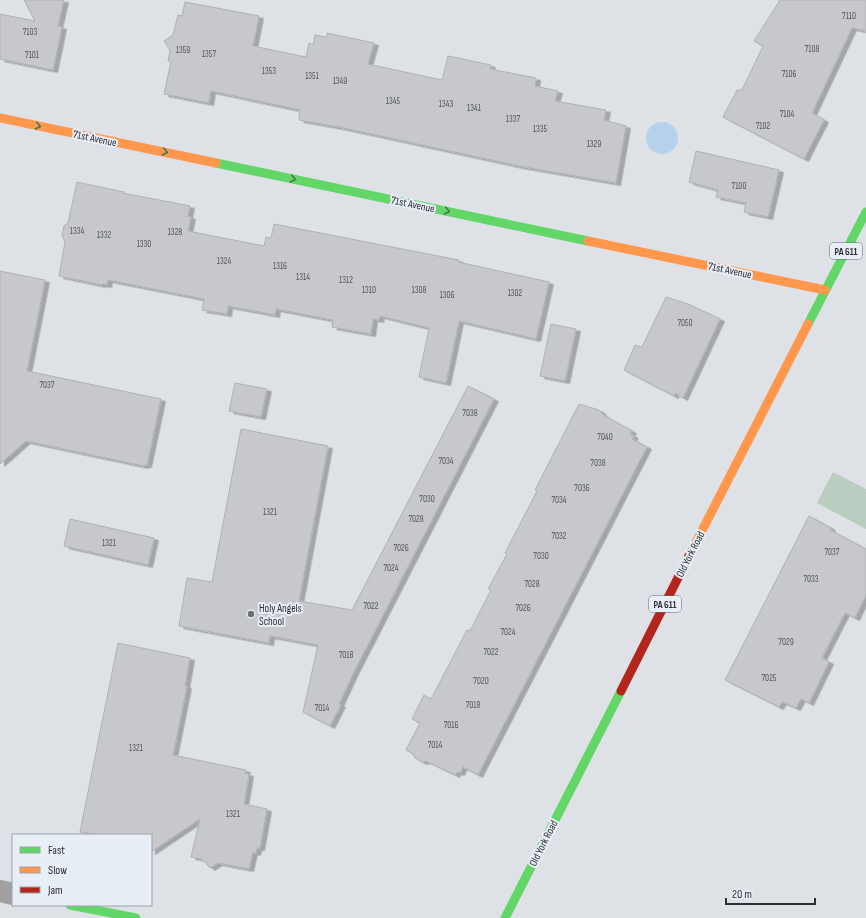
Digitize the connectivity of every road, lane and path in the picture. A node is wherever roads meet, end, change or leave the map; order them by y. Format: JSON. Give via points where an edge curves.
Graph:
{"nodes":[{"id":1,"x":0,"y":118,"type":"edge"},
{"id":2,"x":866,"y":212,"type":"edge"},
{"id":3,"x":825,"y":290,"type":"junction"},
{"id":4,"x":0,"y":892,"type":"edge"},
{"id":5,"x":12,"y":894,"type":"edge"},
{"id":6,"x":75,"y":906,"type":"edge"},
{"id":7,"x":136,"y":918,"type":"edge"},
{"id":8,"x":505,"y":918,"type":"edge"}],
"edges":[{"from":1,"to":3,"type":"street","name":"71st Avenue","one_way":true},
{"from":2,"to":3,"type":"street","name":"Old York Road","number":"PA 611"},
{"from":3,"to":8,"type":"street","name":"Old York Road","number":"PA 611"},
{"from":4,"to":5,"type":"street"},
{"from":6,"to":7,"type":"street"}]}
